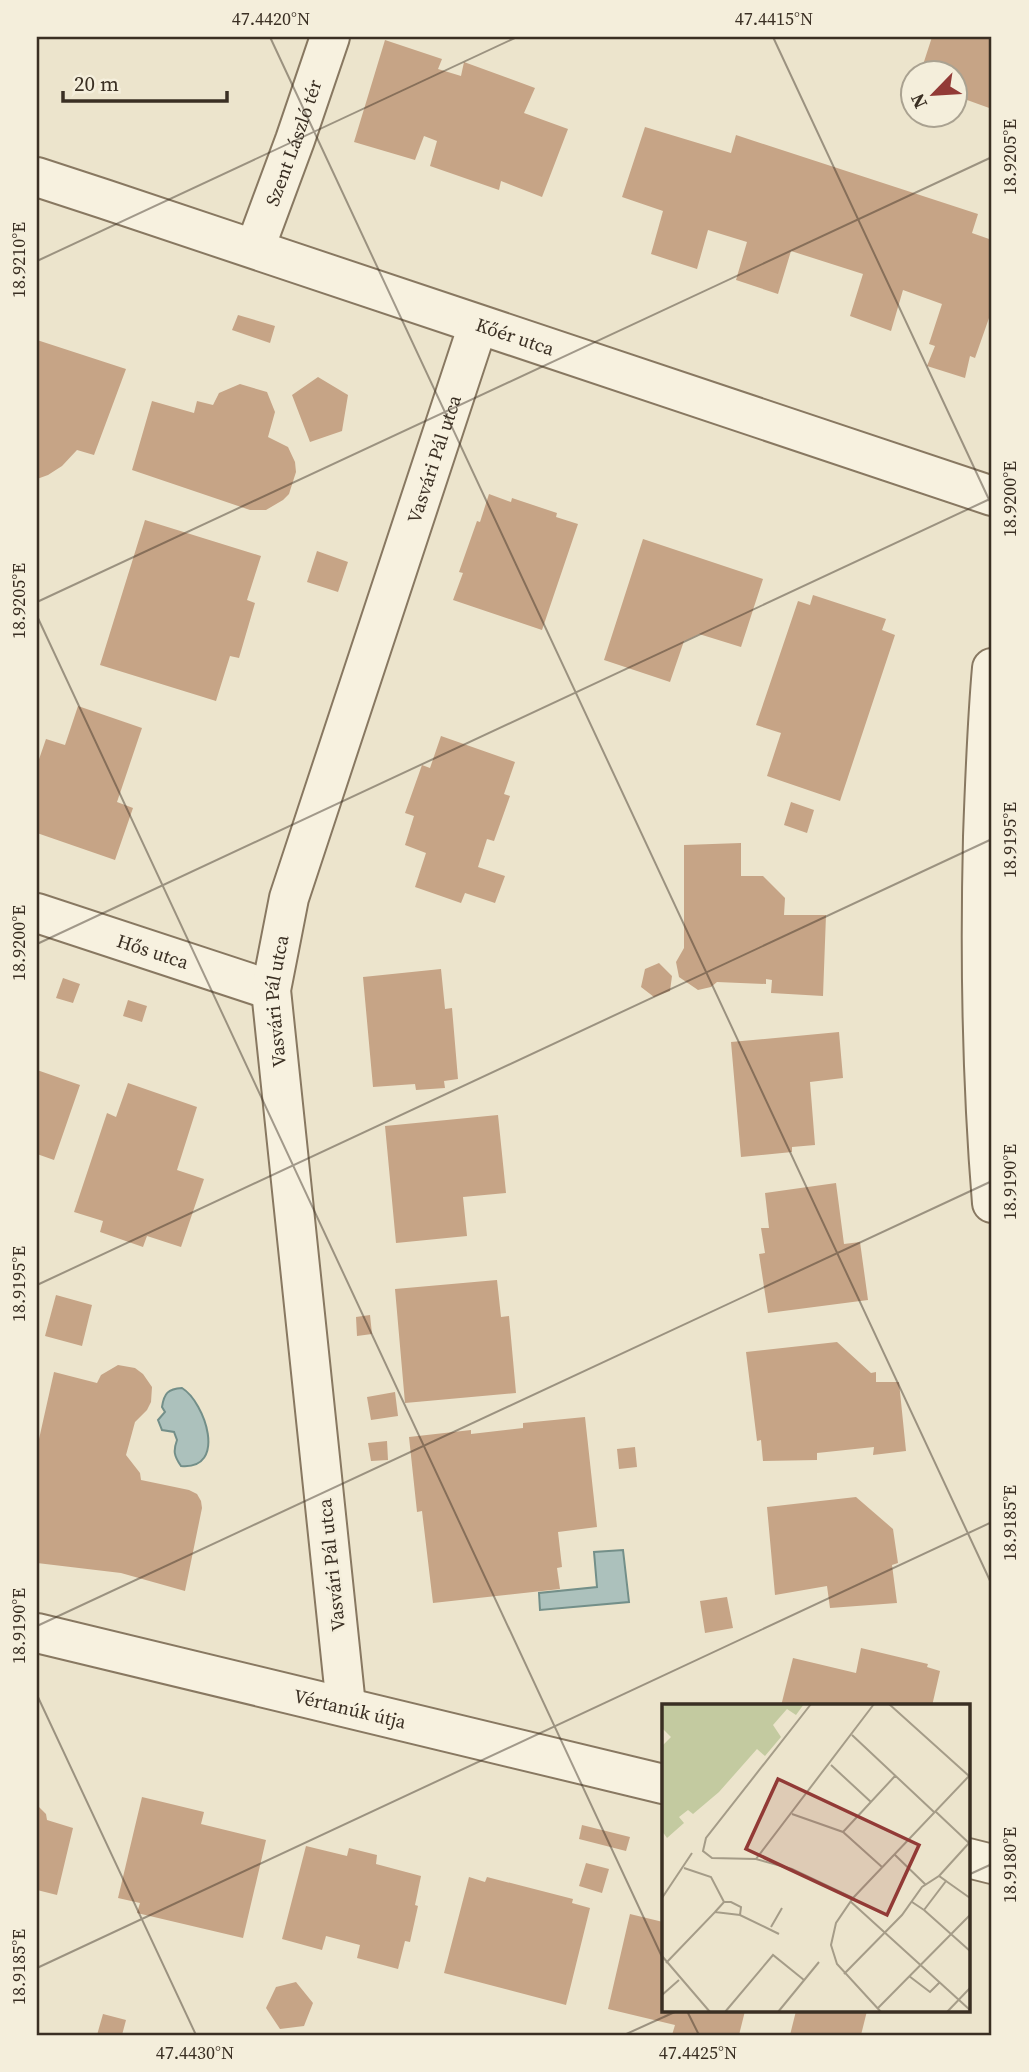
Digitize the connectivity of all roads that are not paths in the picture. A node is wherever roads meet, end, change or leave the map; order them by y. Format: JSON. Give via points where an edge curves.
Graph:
{"nodes":[{"id":1,"x":330,"y":37,"type":"edge"},
{"id":2,"x":37,"y":177,"type":"edge"},
{"id":3,"x":255,"y":248,"type":"junction"},
{"id":4,"x":478,"y":325,"type":"junction"},
{"id":5,"x":992,"y":496,"type":"edge"},
{"id":6,"x":992,"y":668,"type":"edge"},
{"id":7,"x":37,"y":913,"type":"edge"},
{"id":8,"x":271,"y":990,"type":"junction"},
{"id":9,"x":992,"y":1203,"type":"edge"},
{"id":10,"x":37,"y":1633,"type":"edge"},
{"id":11,"x":346,"y":1706,"type":"junction"},
{"id":12,"x":662,"y":1784,"type":"edge"},
{"id":13,"x":970,"y":1858,"type":"edge"},
{"id":14,"x":992,"y":1864,"type":"edge"}],
"edges":[{"from":1,"to":3,"type":"street","name":"Szent László tér"},
{"from":2,"to":3,"type":"street","name":"Kőér utca"},
{"from":3,"to":4,"type":"street","name":"Kőér utca"},
{"from":4,"to":5,"type":"street","name":"Kőér utca"},
{"from":4,"to":8,"type":"street","name":"Vasvári Pál utca","via":[[289,898]]},
{"from":6,"to":9,"type":"street","via":[[981,932]]},
{"from":7,"to":8,"type":"street","name":"Hős utca"},
{"from":8,"to":11,"type":"street","name":"Vasvári Pál utca"},
{"from":10,"to":11,"type":"street","name":"Vértanúk útja"},
{"from":11,"to":12,"type":"street","name":"Vértanúk útja"},
{"from":13,"to":14,"type":"street"}]}
